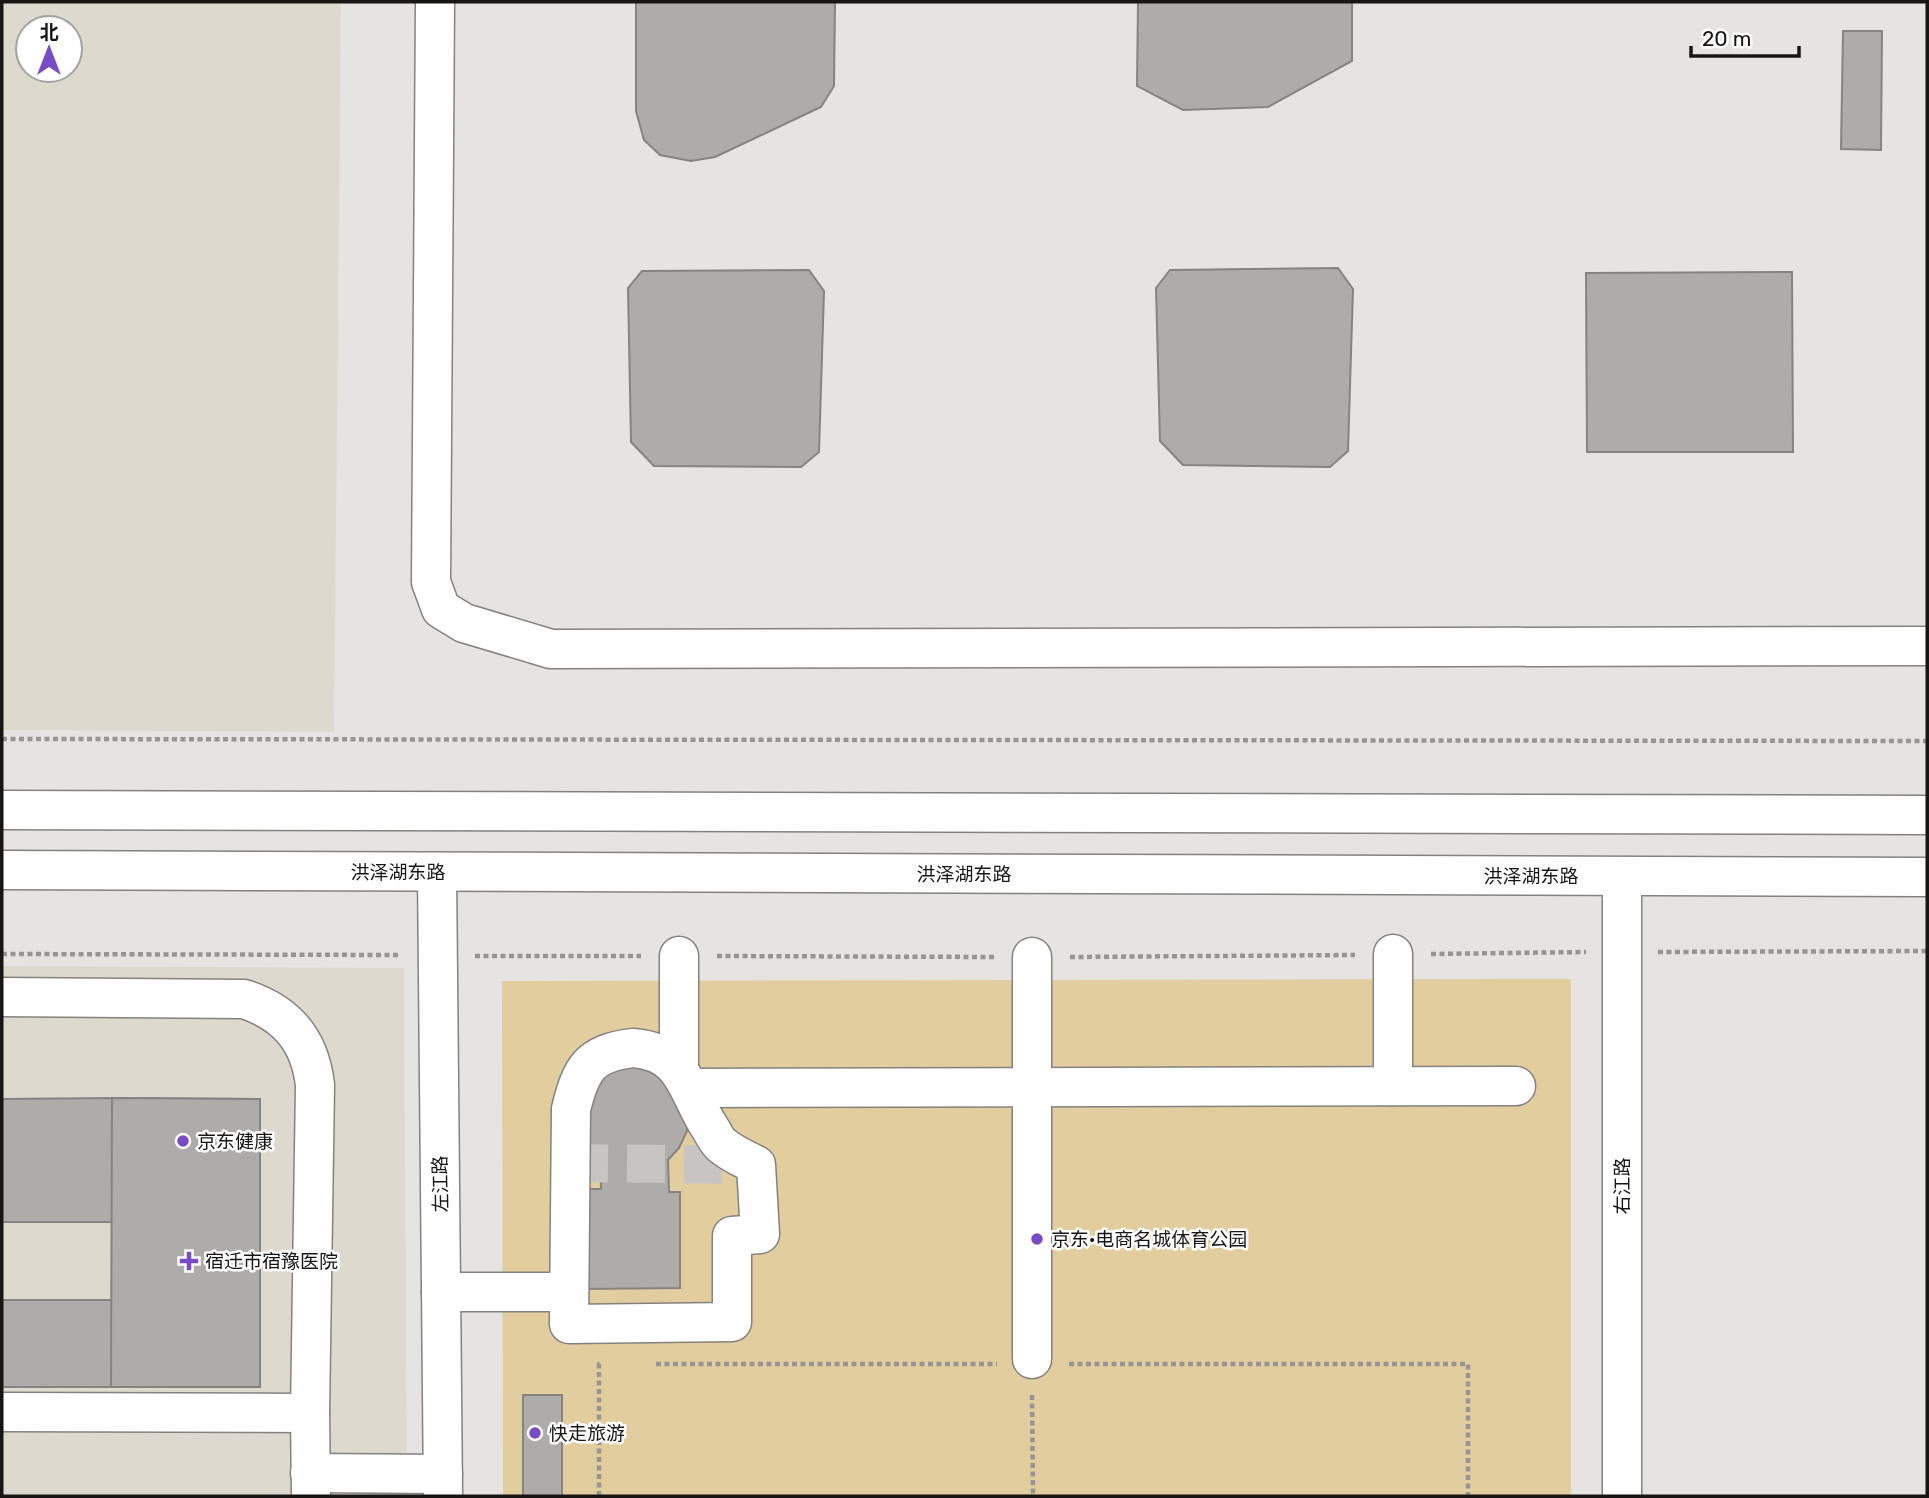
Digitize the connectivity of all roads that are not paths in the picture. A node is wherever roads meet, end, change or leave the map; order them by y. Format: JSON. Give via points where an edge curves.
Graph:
{"nodes":[{"id":1,"x":435,"y":2,"type":"edge"},
{"id":2,"x":1927,"y":646,"type":"edge"},
{"id":3,"x":2,"y":810,"type":"edge"},
{"id":4,"x":1927,"y":815,"type":"edge"},
{"id":5,"x":2,"y":870,"type":"edge"},
{"id":6,"x":437,"y":872,"type":"junction"},
{"id":7,"x":1622,"y":877,"type":"junction"},
{"id":8,"x":1927,"y":877,"type":"edge"},
{"id":9,"x":1393,"y":954,"type":"road end"},
{"id":10,"x":679,"y":956,"type":"road end"},
{"id":11,"x":1032,"y":957,"type":"road end"},
{"id":12,"x":2,"y":998,"type":"edge"},
{"id":13,"x":684,"y":1078,"type":"junction"},
{"id":14,"x":1393,"y":1086,"type":"junction"},
{"id":15,"x":1516,"y":1086,"type":"dead end"},
{"id":16,"x":1032,"y":1087,"type":"junction"},
{"id":17,"x":569,"y":1292,"type":"junction"},
{"id":18,"x":441,"y":1293,"type":"junction"},
{"id":19,"x":1032,"y":1359,"type":"road end"},
{"id":20,"x":2,"y":1412,"type":"edge"},
{"id":21,"x":310,"y":1413,"type":"junction"},
{"id":22,"x":311,"y":1485,"type":"edge"},
{"id":23,"x":443,"y":1485,"type":"edge"},
{"id":24,"x":1622,"y":1496,"type":"edge"}],
"edges":[{"from":1,"to":2,"type":"main road","via":[[431,582],[441,609],[464,623],[551,649]]},
{"from":3,"to":4,"type":"main road"},
{"from":5,"to":6,"type":"main road","name":"洪泽湖东路"},
{"from":6,"to":7,"type":"main road","name":"洪泽湖东路"},
{"from":6,"to":18,"type":"main road","name":"左江路"},
{"from":7,"to":8,"type":"main road","name":"洪泽湖东路"},
{"from":7,"to":24,"type":"main road","name":"右江路"},
{"from":9,"to":14,"type":"main road"},
{"from":10,"to":13,"type":"main road"},
{"from":11,"to":16,"type":"main road"},
{"from":12,"to":21,"type":"main road","via":[[244,999],[269,1009],[292,1027],[306,1046],[316,1085]]},
{"from":13,"to":16,"type":"main road"},
{"from":13,"to":17,"type":"main road","via":[[660,1054],[633,1048],[594,1059],[578,1082],[571,1109]]},
{"from":13,"to":17,"type":"main road","via":[[721,1146],[756,1165],[760,1234],[732,1236],[732,1322],[569,1324]]},
{"from":14,"to":15,"type":"main road"},
{"from":14,"to":16,"type":"main road"},
{"from":16,"to":19,"type":"main road"},
{"from":17,"to":18,"type":"main road"},
{"from":18,"to":23,"type":"main road","name":"左江路"},
{"from":20,"to":21,"type":"main road"},
{"from":21,"to":22,"type":"main road"},
{"from":22,"to":23,"type":"main road"}]}
